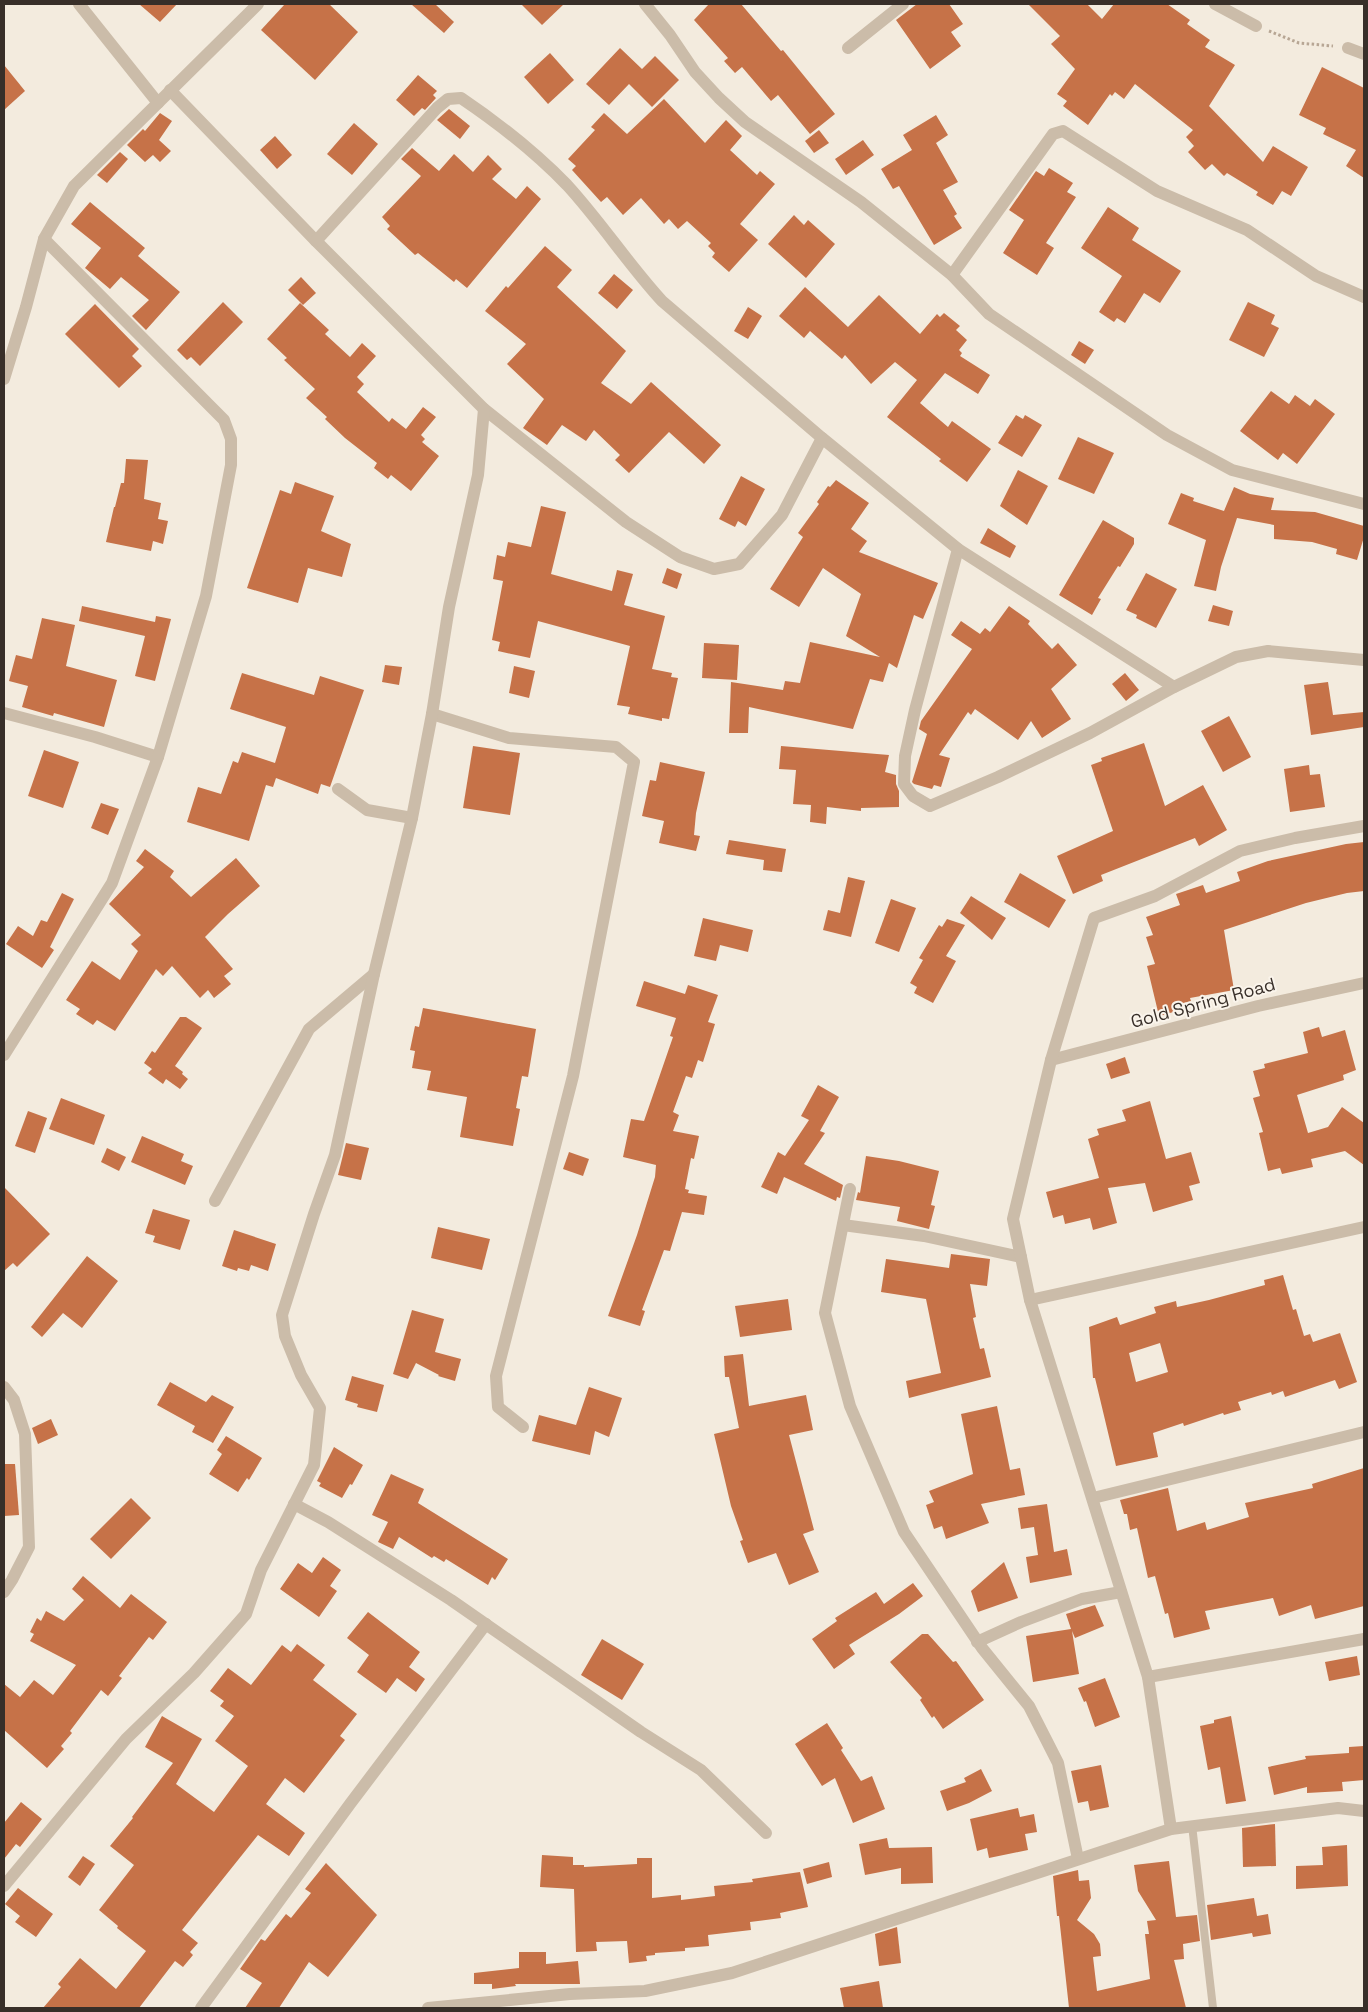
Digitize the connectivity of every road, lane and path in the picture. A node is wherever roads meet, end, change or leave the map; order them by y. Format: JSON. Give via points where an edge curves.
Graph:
{"nodes":[{"id":1,"x":79,"y":4,"type":"edge"},
{"id":2,"x":258,"y":4,"type":"edge"},
{"id":3,"x":644,"y":4,"type":"edge"},
{"id":4,"x":903,"y":4,"type":"edge"},
{"id":5,"x":1215,"y":4,"type":"edge"},
{"id":6,"x":1256,"y":26,"type":"joint"},
{"id":7,"x":848,"y":48,"type":"dead end"},
{"id":8,"x":1348,"y":48,"type":"joint"},
{"id":9,"x":1364,"y":54,"type":"edge"},
{"id":10,"x":170,"y":90,"type":"junction"},
{"id":11,"x":158,"y":103,"type":"junction"},
{"id":12,"x":44,"y":239,"type":"junction"},
{"id":13,"x":316,"y":241,"type":"junction"},
{"id":14,"x":952,"y":276,"type":"junction"},
{"id":15,"x":1364,"y":297,"type":"edge"},
{"id":16,"x":4,"y":379,"type":"edge"},
{"id":17,"x":484,"y":409,"type":"junction"},
{"id":18,"x":822,"y":438,"type":"junction"},
{"id":19,"x":1364,"y":504,"type":"edge"},
{"id":20,"x":958,"y":549,"type":"junction"},
{"id":21,"x":1364,"y":660,"type":"edge"},
{"id":22,"x":1174,"y":687,"type":"junction"},
{"id":23,"x":4,"y":713,"type":"edge"},
{"id":24,"x":432,"y":714,"type":"junction"},
{"id":25,"x":158,"y":757,"type":"junction"},
{"id":26,"x":338,"y":789,"type":"dead end"},
{"id":27,"x":412,"y":818,"type":"junction"},
{"id":28,"x":1364,"y":826,"type":"edge"},
{"id":29,"x":374,"y":974,"type":"junction"},
{"id":30,"x":1364,"y":983,"type":"edge"},
{"id":31,"x":4,"y":1056,"type":"edge"},
{"id":32,"x":1051,"y":1060,"type":"junction"},
{"id":33,"x":850,"y":1189,"type":"dead end"},
{"id":34,"x":215,"y":1201,"type":"dead end"},
{"id":35,"x":843,"y":1225,"type":"junction"},
{"id":36,"x":1364,"y":1227,"type":"edge"},
{"id":37,"x":1021,"y":1257,"type":"junction"},
{"id":38,"x":1030,"y":1300,"type":"junction"},
{"id":39,"x":4,"y":1387,"type":"edge"},
{"id":40,"x":523,"y":1427,"type":"dead end"},
{"id":41,"x":1364,"y":1432,"type":"edge"},
{"id":42,"x":1093,"y":1498,"type":"junction"},
{"id":43,"x":294,"y":1504,"type":"junction"},
{"id":44,"x":4,"y":1592,"type":"edge"},
{"id":45,"x":1121,"y":1592,"type":"junction"},
{"id":46,"x":486,"y":1624,"type":"junction"},
{"id":47,"x":1364,"y":1639,"type":"edge"},
{"id":48,"x":978,"y":1642,"type":"junction"},
{"id":49,"x":1148,"y":1677,"type":"junction"},
{"id":50,"x":1364,"y":1812,"type":"edge"},
{"id":51,"x":1192,"y":1825,"type":"junction"},
{"id":52,"x":1171,"y":1829,"type":"junction"},
{"id":53,"x":766,"y":1833,"type":"dead end"},
{"id":54,"x":1078,"y":1859,"type":"junction"},
{"id":55,"x":4,"y":1886,"type":"edge"},
{"id":56,"x":201,"y":2008,"type":"edge"},
{"id":57,"x":428,"y":2008,"type":"edge"},
{"id":58,"x":1214,"y":2008,"type":"edge"}],
"edges":[{"from":1,"to":11,"type":"street"},
{"from":2,"to":10,"type":"street"},
{"from":3,"to":14,"type":"street","via":[[670,34],[695,72],[745,122],[861,202]]},
{"from":4,"to":7,"type":"street"},
{"from":5,"to":6,"type":"street"},
{"from":6,"to":8,"type":"path","via":[[1299,43]]},
{"from":8,"to":9,"type":"street"},
{"from":10,"to":11,"type":"street"},
{"from":10,"to":13,"type":"street"},
{"from":11,"to":12,"type":"street","via":[[74,186]]},
{"from":12,"to":16,"type":"street"},
{"from":12,"to":25,"type":"street","via":[[224,420],[231,439],[231,465],[206,596]]},
{"from":13,"to":17,"type":"street"},
{"from":13,"to":18,"type":"street","via":[[437,108],[448,99],[461,98],[542,161],[567,185],[662,301]]},
{"from":14,"to":15,"type":"street","via":[[1053,134],[1063,131],[1157,190],[1247,230],[1316,276]]},
{"from":14,"to":19,"type":"street","via":[[989,314],[1167,435],[1232,470]]},
{"from":17,"to":18,"type":"street","via":[[626,522],[680,557],[714,568],[739,564],[782,515]]},
{"from":17,"to":24,"type":"street","via":[[478,476],[449,607]]},
{"from":18,"to":20,"type":"street"},
{"from":20,"to":22,"type":"street"},
{"from":20,"to":22,"type":"street","via":[[914,710],[905,756],[904,784],[913,796],[930,806],[1090,733]]},
{"from":21,"to":22,"type":"street","via":[[1268,652],[1236,657]]},
{"from":23,"to":25,"type":"street"},
{"from":24,"to":27,"type":"street"},
{"from":24,"to":40,"type":"street","via":[[510,738],[616,747],[634,762],[573,1076],[496,1376],[498,1407]]},
{"from":25,"to":31,"type":"street","via":[[112,882]]},
{"from":26,"to":27,"type":"street","via":[[367,810]]},
{"from":27,"to":29,"type":"street"},
{"from":28,"to":32,"type":"street","via":[[1240,851],[1155,896],[1094,918]]},
{"from":29,"to":34,"type":"street","via":[[309,1029]]},
{"from":29,"to":43,"type":"street","via":[[335,1154],[282,1315],[285,1336],[301,1375],[320,1408],[314,1465]]},
{"from":30,"to":32,"type":"street","name":"Gold Spring Road","via":[[1258,1006]]},
{"from":32,"to":37,"type":"street","via":[[1013,1219]]},
{"from":33,"to":35,"type":"street"},
{"from":35,"to":37,"type":"street","via":[[924,1236]]},
{"from":35,"to":48,"type":"street","via":[[825,1313],[850,1406],[904,1532]]},
{"from":36,"to":38,"type":"street"},
{"from":37,"to":38,"type":"street"},
{"from":38,"to":42,"type":"street"},
{"from":39,"to":44,"type":"street","via":[[14,1400],[25,1434],[29,1547]]},
{"from":41,"to":42,"type":"street"},
{"from":42,"to":45,"type":"street"},
{"from":43,"to":46,"type":"street","via":[[328,1522]]},
{"from":43,"to":55,"type":"street","via":[[261,1570],[246,1614],[194,1673],[126,1739]]},
{"from":45,"to":48,"type":"street","via":[[1082,1599]]},
{"from":45,"to":49,"type":"street"},
{"from":46,"to":53,"type":"street","via":[[701,1770]]},
{"from":46,"to":56,"type":"street"},
{"from":47,"to":49,"type":"street"},
{"from":48,"to":54,"type":"street","via":[[1029,1706],[1058,1763]]},
{"from":49,"to":52,"type":"street"},
{"from":50,"to":51,"type":"street","via":[[1338,1808]]},
{"from":51,"to":52,"type":"street"},
{"from":51,"to":58,"type":"lane"},
{"from":52,"to":54,"type":"street"},
{"from":54,"to":57,"type":"street","via":[[732,1973],[645,1991],[570,1994]]}]}
